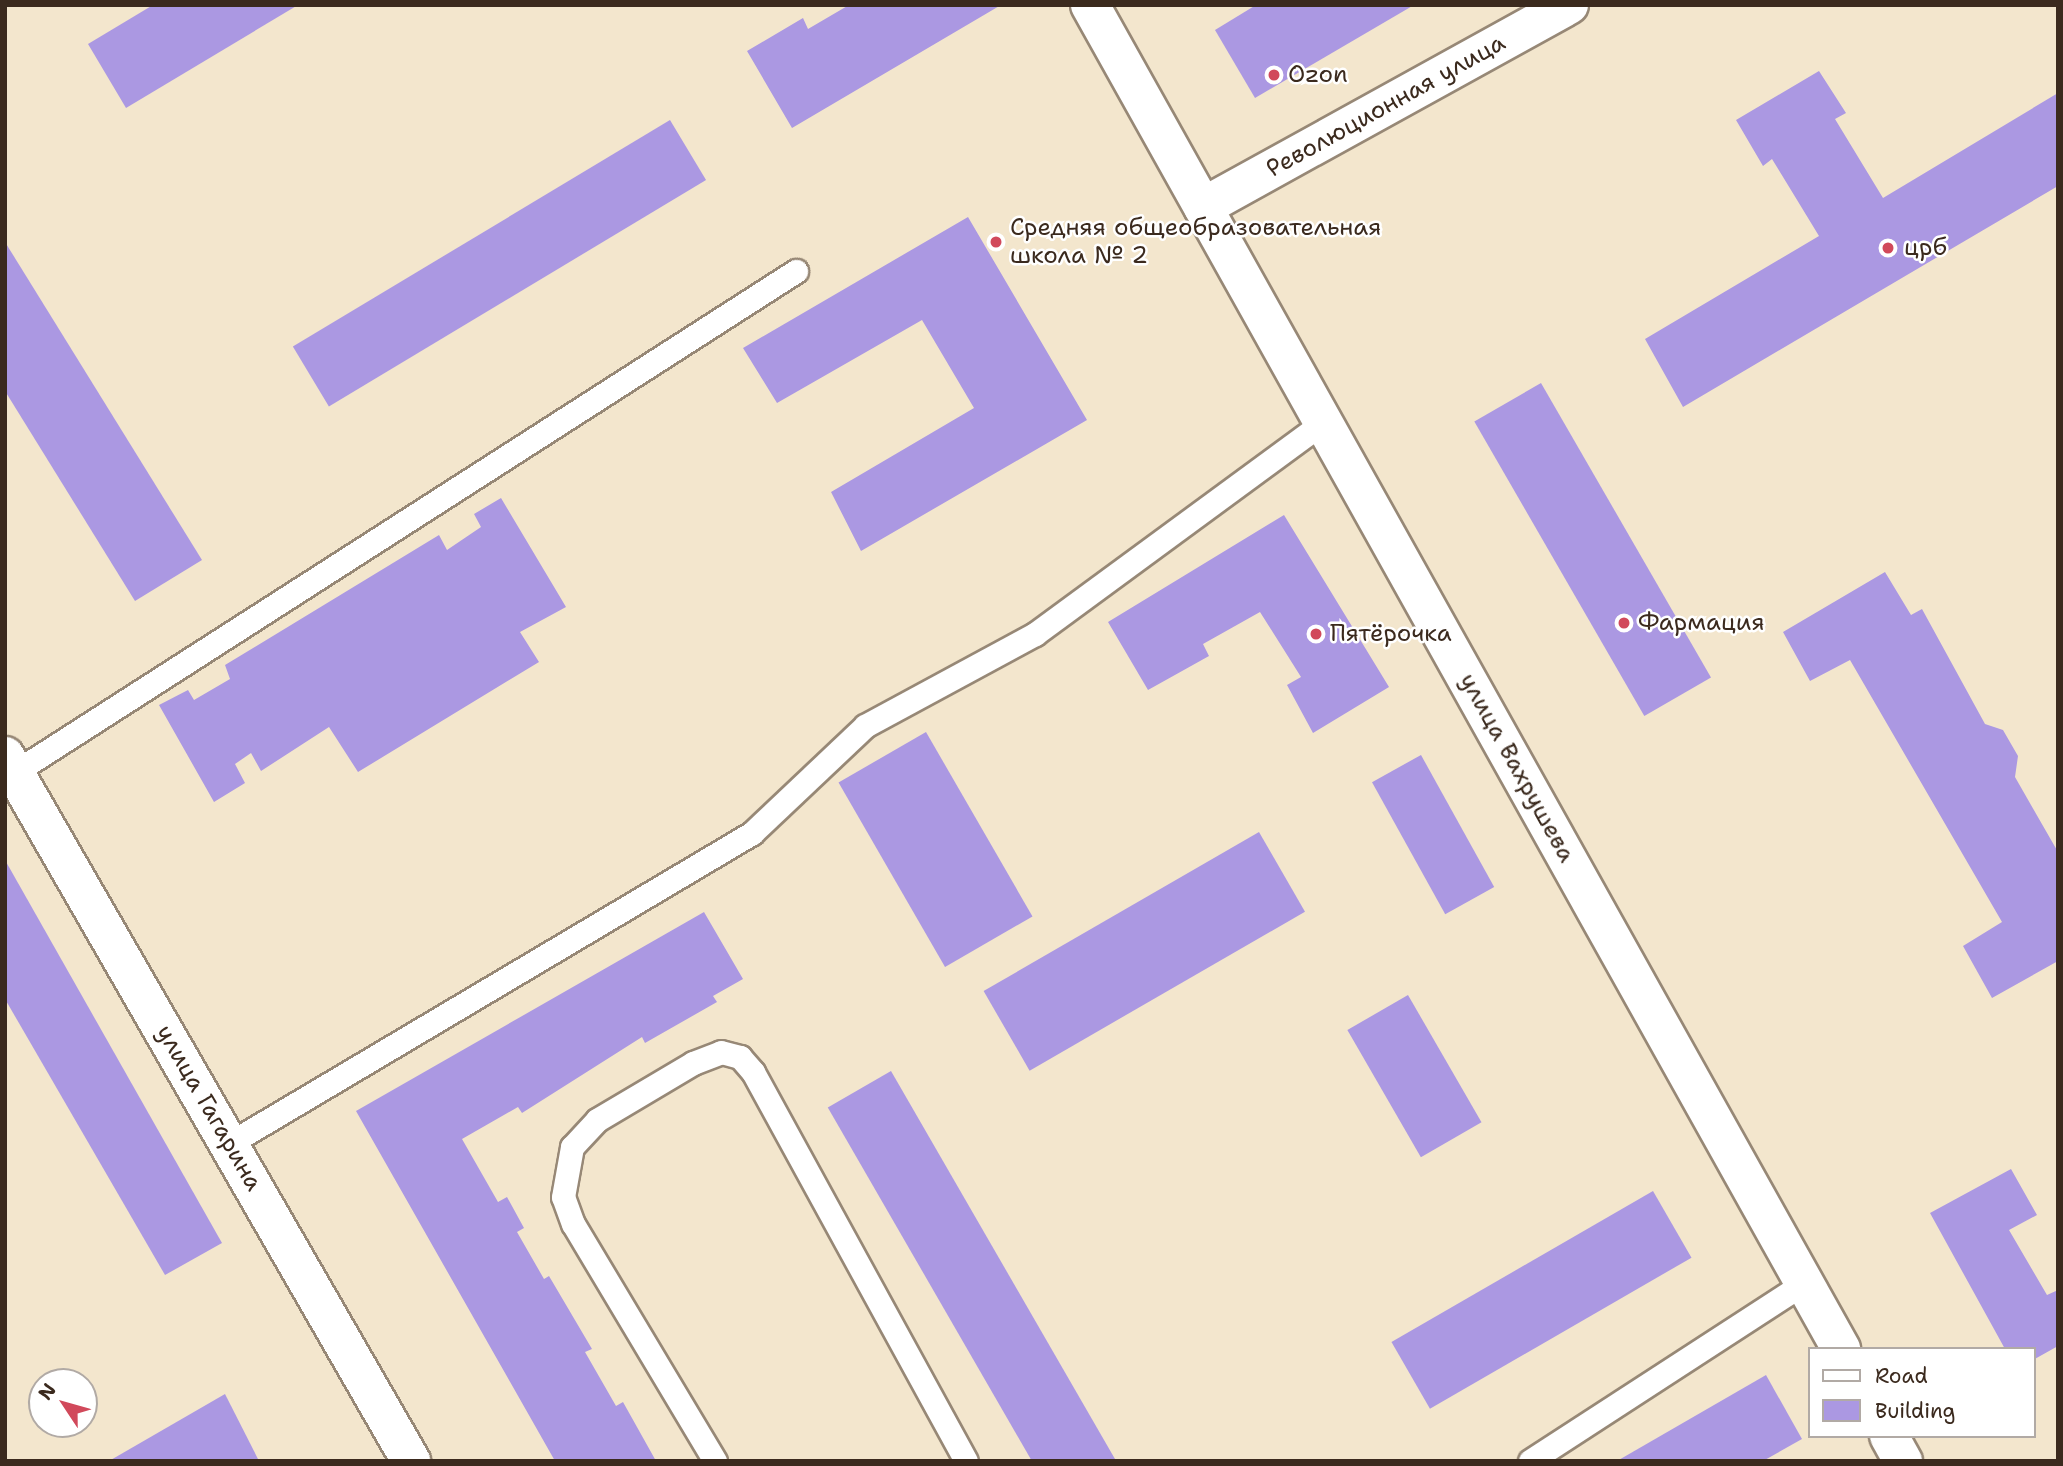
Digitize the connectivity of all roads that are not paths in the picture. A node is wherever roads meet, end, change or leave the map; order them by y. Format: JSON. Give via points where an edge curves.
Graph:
{"nodes":[{"id":1,"x":1090,"y":5,"type":"edge"},
{"id":2,"x":1569,"y":5,"type":"edge"},
{"id":3,"x":1203,"y":206,"type":"junction"},
{"id":4,"x":796,"y":271,"type":"dead end"},
{"id":5,"x":1324,"y":422,"type":"junction"},
{"id":6,"x":10,"y":764,"type":"edge"},
{"id":7,"x":230,"y":1143,"type":"junction"},
{"id":8,"x":1804,"y":1283,"type":"junction"},
{"id":9,"x":1840,"y":1347,"type":"edge"},
{"id":10,"x":1890,"y":1438,"type":"edge"},
{"id":11,"x":411,"y":1461,"type":"edge"},
{"id":12,"x":715,"y":1461,"type":"edge"},
{"id":13,"x":966,"y":1461,"type":"edge"},
{"id":14,"x":1530,"y":1461,"type":"edge"},
{"id":15,"x":1903,"y":1461,"type":"edge"}],
"edges":[{"from":1,"to":3,"type":"street","name":"улица Вахрушева"},
{"from":2,"to":3,"type":"street","name":"Революционная улица"},
{"from":3,"to":5,"type":"street","name":"улица Вахрушева"},
{"from":4,"to":6,"type":"lane"},
{"from":5,"to":7,"type":"lane","via":[[1035,634],[865,726],[752,833]]},
{"from":5,"to":8,"type":"street","name":"улица Вахрушева"},
{"from":6,"to":7,"type":"street","name":"улица Гагарина"},
{"from":7,"to":11,"type":"street","name":"улица Гагарина"},
{"from":8,"to":9,"type":"street","name":"улица Вахрушева"},
{"from":8,"to":14,"type":"lane"},
{"from":10,"to":15,"type":"street"},
{"from":12,"to":13,"type":"lane","via":[[573,1224],[563,1197],[572,1147],[597,1120],[693,1063],[721,1052],[740,1057],[752,1072]]}]}
